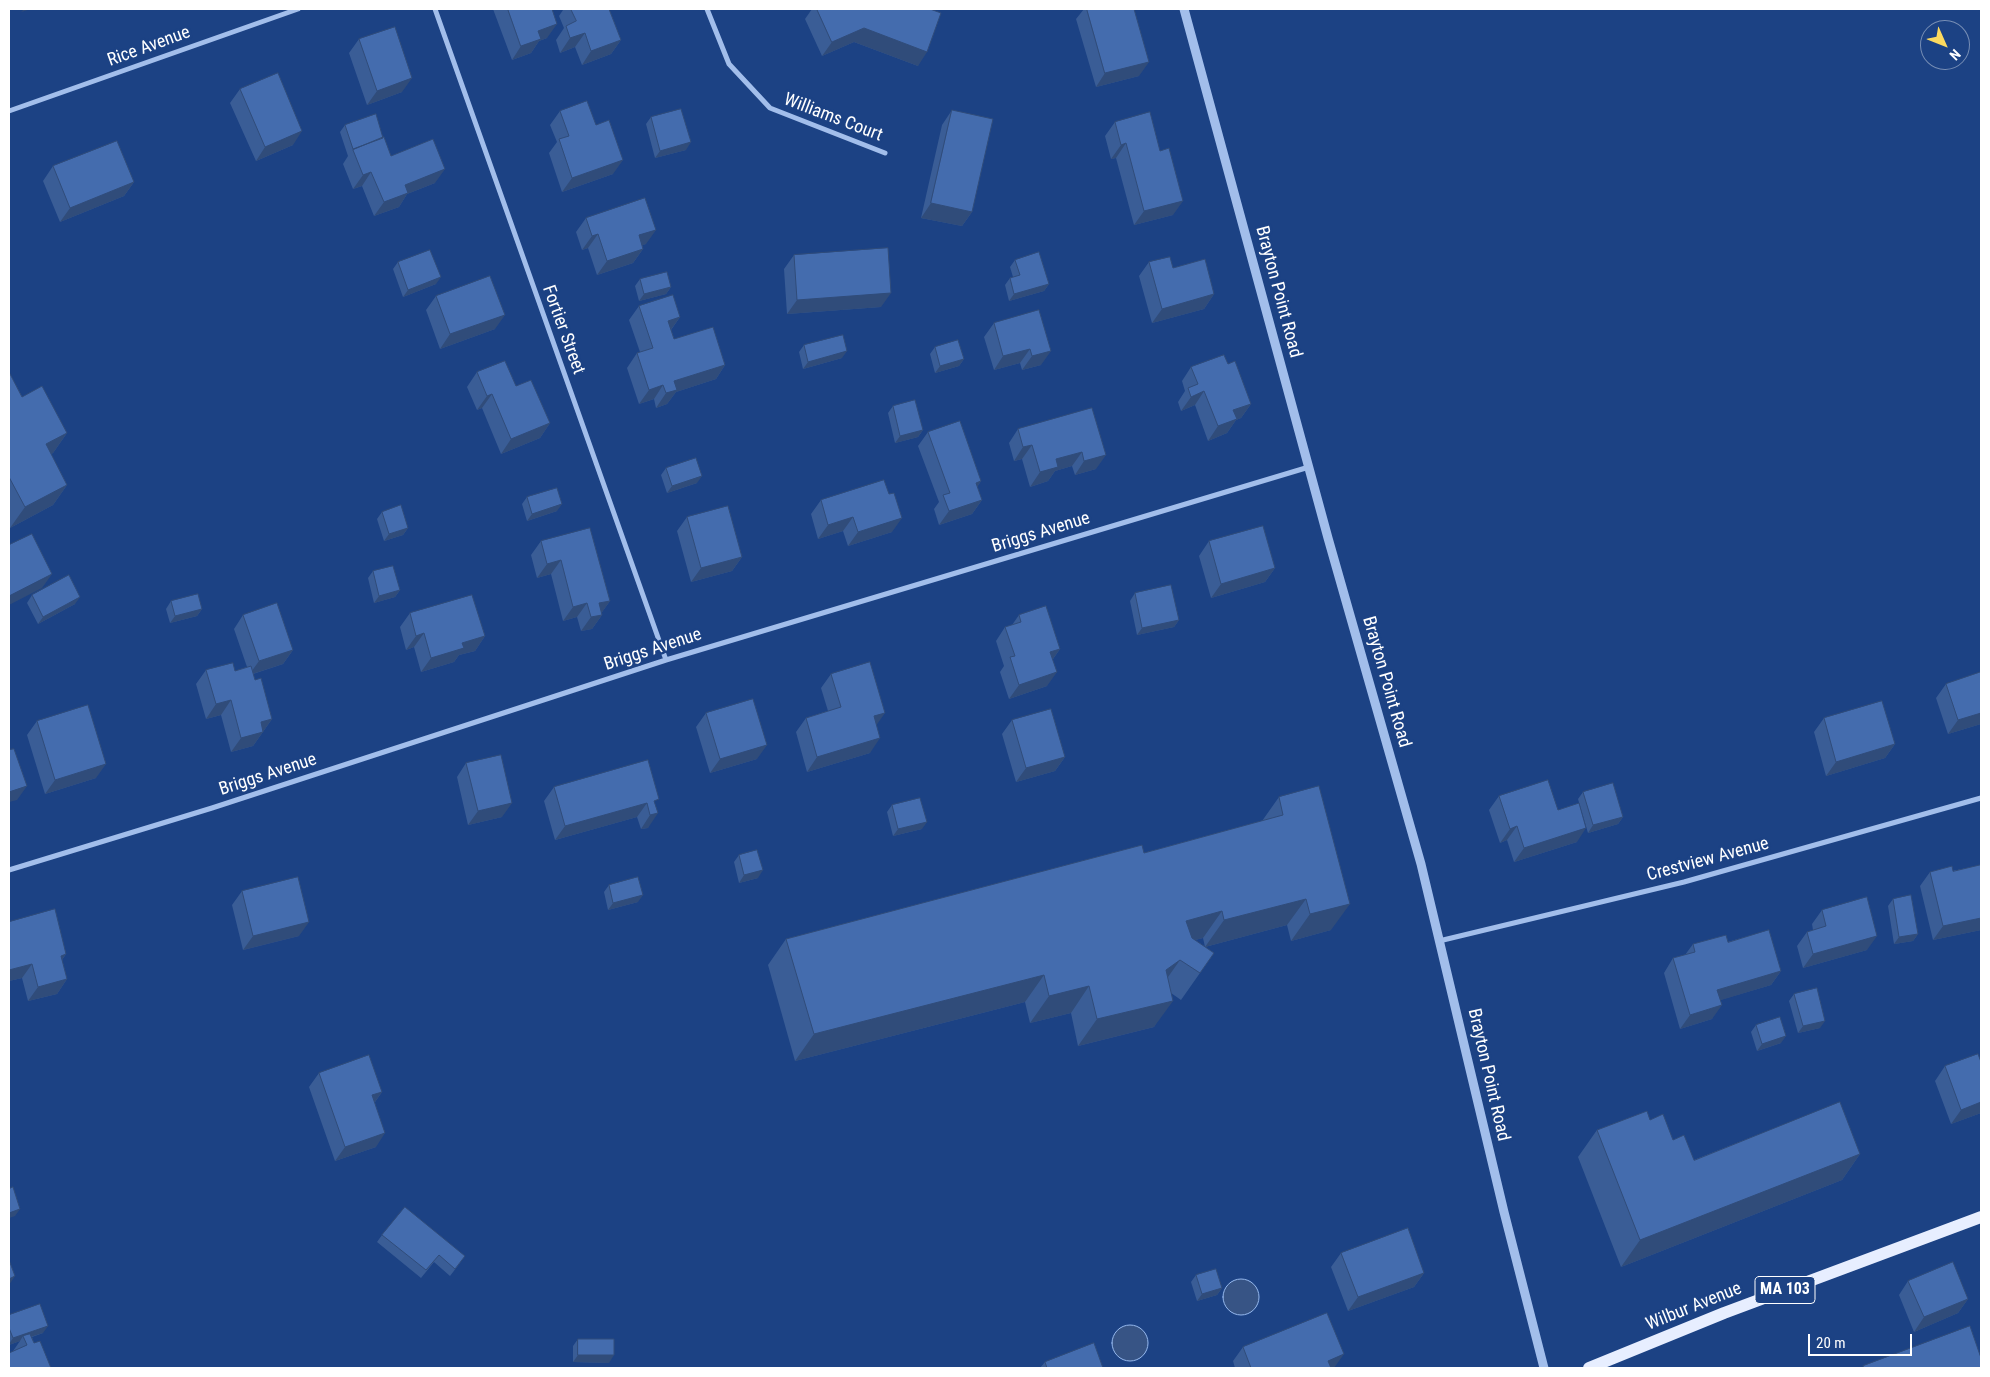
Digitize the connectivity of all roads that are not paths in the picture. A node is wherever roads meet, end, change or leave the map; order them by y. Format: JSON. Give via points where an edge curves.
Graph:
{"nodes":[{"id":1,"x":298,"y":9,"type":"edge"},
{"id":2,"x":434,"y":9,"type":"edge"},
{"id":3,"x":707,"y":9,"type":"edge"},
{"id":4,"x":1184,"y":9,"type":"edge"},
{"id":5,"x":9,"y":111,"type":"edge"},
{"id":6,"x":884,"y":153,"type":"dead end"},
{"id":7,"x":1309,"y":467,"type":"junction"},
{"id":8,"x":666,"y":660,"type":"junction"},
{"id":9,"x":1981,"y":798,"type":"edge"},
{"id":10,"x":9,"y":870,"type":"edge"},
{"id":11,"x":1439,"y":940,"type":"junction"},
{"id":12,"x":1981,"y":1217,"type":"edge"},
{"id":13,"x":1544,"y":1368,"type":"edge"},
{"id":14,"x":1590,"y":1368,"type":"edge"}],
"edges":[{"from":1,"to":5,"type":"street","name":"Rice Avenue"},
{"from":2,"to":8,"type":"street","name":"Fortier Street"},
{"from":3,"to":6,"type":"street","name":"Williams Court","via":[[729,64],[770,108]]},
{"from":4,"to":7,"type":"street","name":"Brayton Point Road"},
{"from":7,"to":8,"type":"street","name":"Briggs Avenue"},
{"from":7,"to":11,"type":"street","name":"Brayton Point Road","via":[[1421,864]]},
{"from":8,"to":10,"type":"street","name":"Briggs Avenue","via":[[212,808]]},
{"from":9,"to":11,"type":"street","name":"Crestview Avenue","via":[[1684,882]]},
{"from":11,"to":13,"type":"street","name":"Brayton Point Road"},
{"from":12,"to":14,"type":"main road","name":"Wilbur Avenue","number":"MA 103","via":[[1724,1313]]}]}
